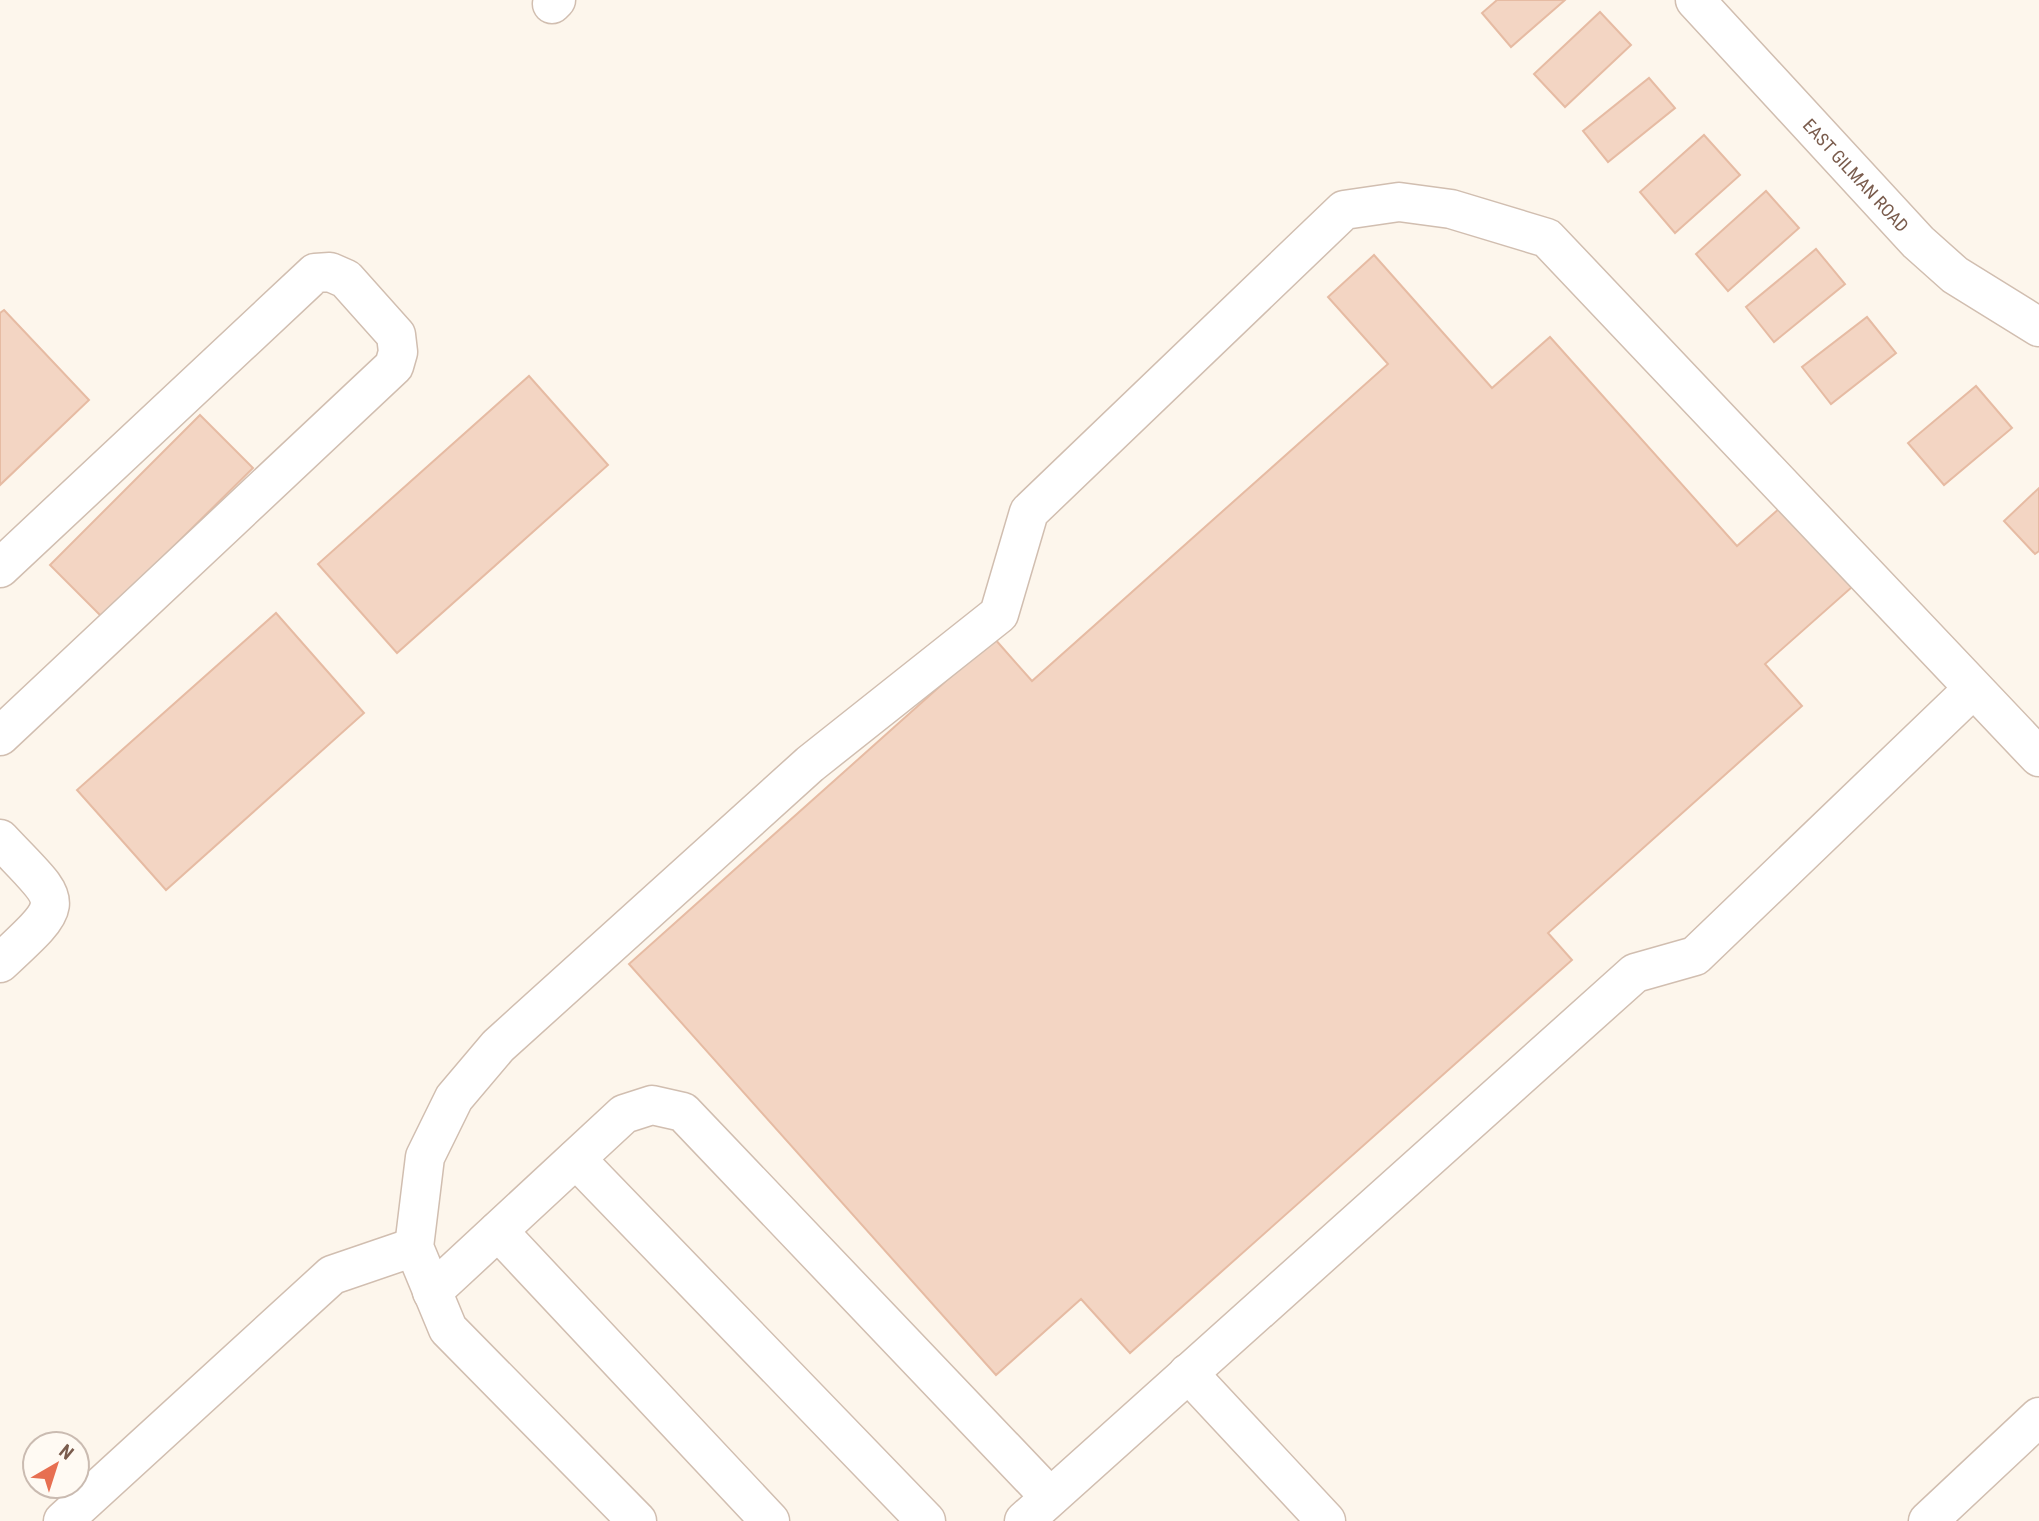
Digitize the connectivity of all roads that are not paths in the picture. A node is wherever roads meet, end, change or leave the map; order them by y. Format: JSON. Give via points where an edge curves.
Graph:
{"nodes":[{"id":1,"x":1695,"y":0,"type":"edge"},
{"id":2,"x":2039,"y":327,"type":"edge"},
{"id":3,"x":0,"y":568,"type":"edge"},
{"id":4,"x":1973,"y":689,"type":"junction"},
{"id":5,"x":0,"y":736,"type":"edge"},
{"id":6,"x":2039,"y":757,"type":"edge"},
{"id":7,"x":0,"y":839,"type":"edge"},
{"id":8,"x":0,"y":963,"type":"edge"},
{"id":9,"x":576,"y":1159,"type":"junction"},
{"id":10,"x":498,"y":1231,"type":"junction"},
{"id":11,"x":414,"y":1247,"type":"junction"},
{"id":12,"x":432,"y":1292,"type":"junction"},
{"id":13,"x":1188,"y":1373,"type":"junction"},
{"id":14,"x":2032,"y":1438,"type":"edge"},
{"id":15,"x":1037,"y":1509,"type":"edge"},
{"id":16,"x":63,"y":1521,"type":"edge"},
{"id":17,"x":637,"y":1521,"type":"edge"},
{"id":18,"x":770,"y":1521,"type":"edge"},
{"id":19,"x":926,"y":1521,"type":"edge"},
{"id":20,"x":1326,"y":1521,"type":"edge"},
{"id":21,"x":1928,"y":1521,"type":"edge"}],
"edges":[{"from":1,"to":2,"type":"street","name":"EAST GILMAN ROAD","via":[[1918,242],[1976,290]]},
{"from":3,"to":5,"type":"street","via":[[316,274],[330,272],[346,279],[396,335],[394,366]]},
{"from":4,"to":6,"type":"street"},
{"from":4,"to":11,"type":"street","via":[[1547,237],[1451,209],[1399,202],[1344,210],[1029,512],[999,614],[810,764],[498,1046],[454,1098],[425,1157]]},
{"from":4,"to":13,"type":"street","via":[[1695,956],[1635,973]]},
{"from":7,"to":8,"type":"street","via":[[48,890],[52,905],[46,920]]},
{"from":9,"to":10,"type":"street"},
{"from":9,"to":15,"type":"street","via":[[625,1114],[652,1105],[683,1112]]},
{"from":9,"to":19,"type":"street"},
{"from":10,"to":12,"type":"street"},
{"from":10,"to":18,"type":"street"},
{"from":11,"to":12,"type":"street"},
{"from":11,"to":16,"type":"street","via":[[332,1275]]},
{"from":12,"to":17,"type":"street","via":[[448,1329]]},
{"from":13,"to":15,"type":"street"},
{"from":13,"to":20,"type":"street"},
{"from":14,"to":21,"type":"street"}]}
